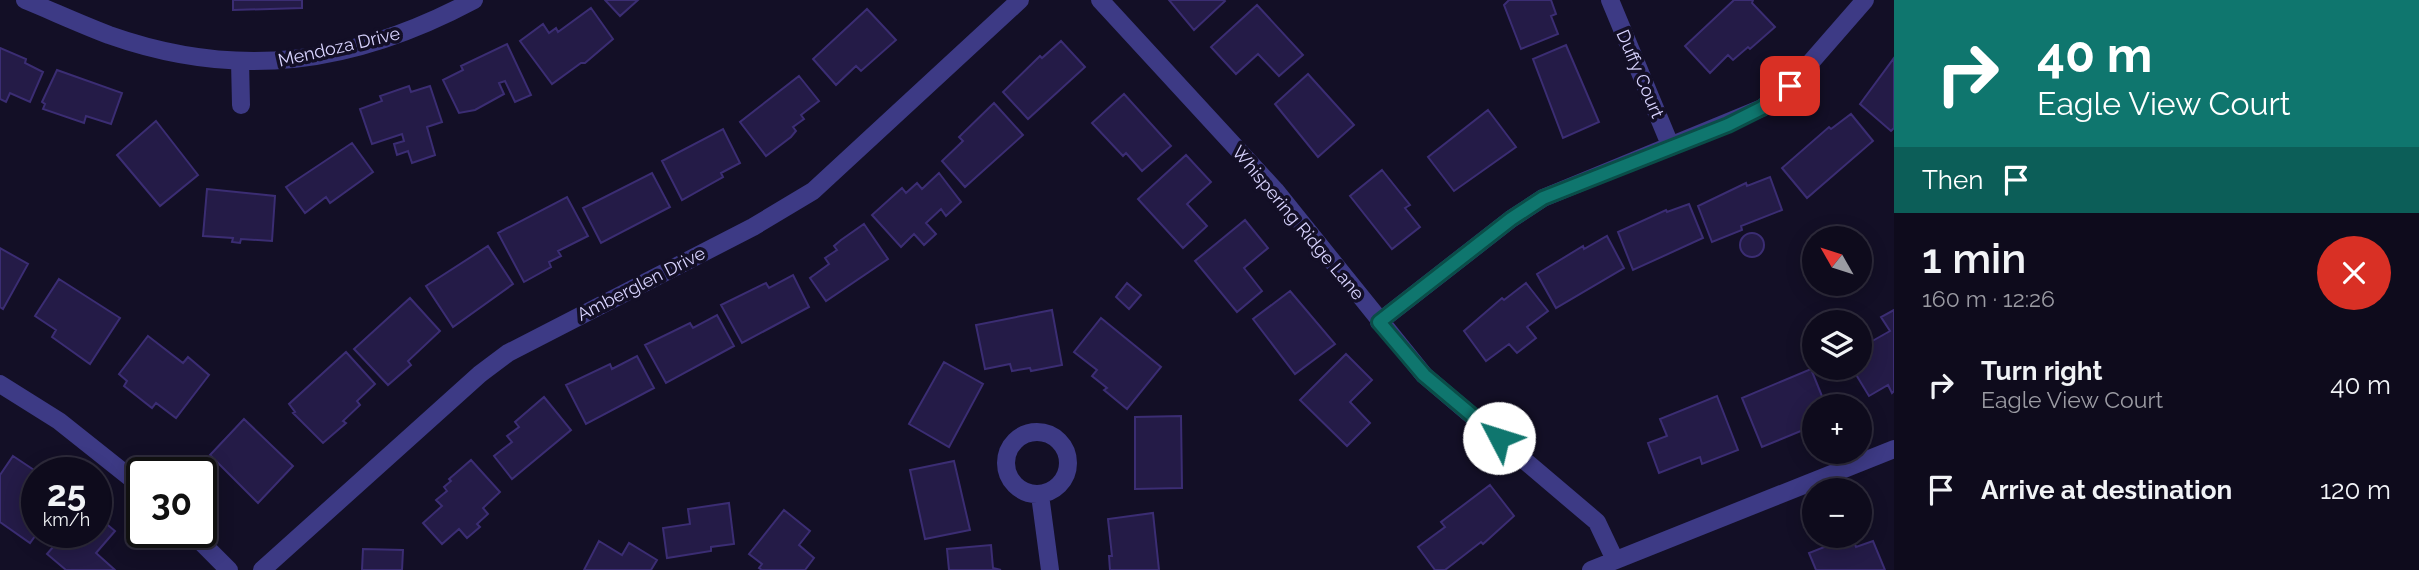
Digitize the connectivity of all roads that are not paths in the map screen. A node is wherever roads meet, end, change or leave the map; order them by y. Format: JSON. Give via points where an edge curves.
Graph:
{"nodes":[{"id":1,"x":24,"y":0,"type":"edge"},
{"id":2,"x":474,"y":0,"type":"edge"},
{"id":3,"x":1020,"y":0,"type":"edge"},
{"id":4,"x":1100,"y":0,"type":"edge"},
{"id":5,"x":1610,"y":0,"type":"edge"},
{"id":6,"x":1866,"y":0,"type":"edge"},
{"id":7,"x":240,"y":61,"type":"junction"},
{"id":8,"x":241,"y":105,"type":"dead end"},
{"id":9,"x":1671,"y":147,"type":"junction"},
{"id":10,"x":1379,"y":322,"type":"junction"},
{"id":11,"x":0,"y":384,"type":"edge"},
{"id":12,"x":1894,"y":449,"type":"edge"},
{"id":13,"x":126,"y":474,"type":"edge"},
{"id":14,"x":1040,"y":495,"type":"dead end"},
{"id":15,"x":207,"y":548,"type":"edge"},
{"id":16,"x":1615,"y":560,"type":"junction"},
{"id":17,"x":229,"y":570,"type":"edge"},
{"id":18,"x":261,"y":570,"type":"edge"},
{"id":19,"x":1050,"y":570,"type":"edge"},
{"id":20,"x":1591,"y":570,"type":"edge"}],
"edges":[{"from":1,"to":7,"type":"street","name":"Mendoza Drive","via":[[110,35]]},
{"from":2,"to":7,"type":"street","name":"Mendoza Drive","via":[[387,39],[302,59]]},
{"from":3,"to":18,"type":"street","name":"Amberglen Drive","via":[[813,191],[753,227],[508,353]]},
{"from":4,"to":10,"type":"street","name":"Whispering Ridge Lane","via":[[1275,190]]},
{"from":5,"to":9,"type":"street","name":"Duffy Court"},
{"from":6,"to":9,"type":"street","via":[[1790,86],[1762,108]]},
{"from":7,"to":8,"type":"street"},
{"from":9,"to":10,"type":"street","via":[[1543,198]]},
{"from":10,"to":16,"type":"street","name":"Whispering Ridge Lane","via":[[1424,375],[1597,522]]},
{"from":11,"to":13,"type":"street","via":[[60,421]]},
{"from":12,"to":16,"type":"street"},
{"from":14,"to":19,"type":"street"},
{"from":15,"to":17,"type":"street"},
{"from":16,"to":20,"type":"street"}]}
